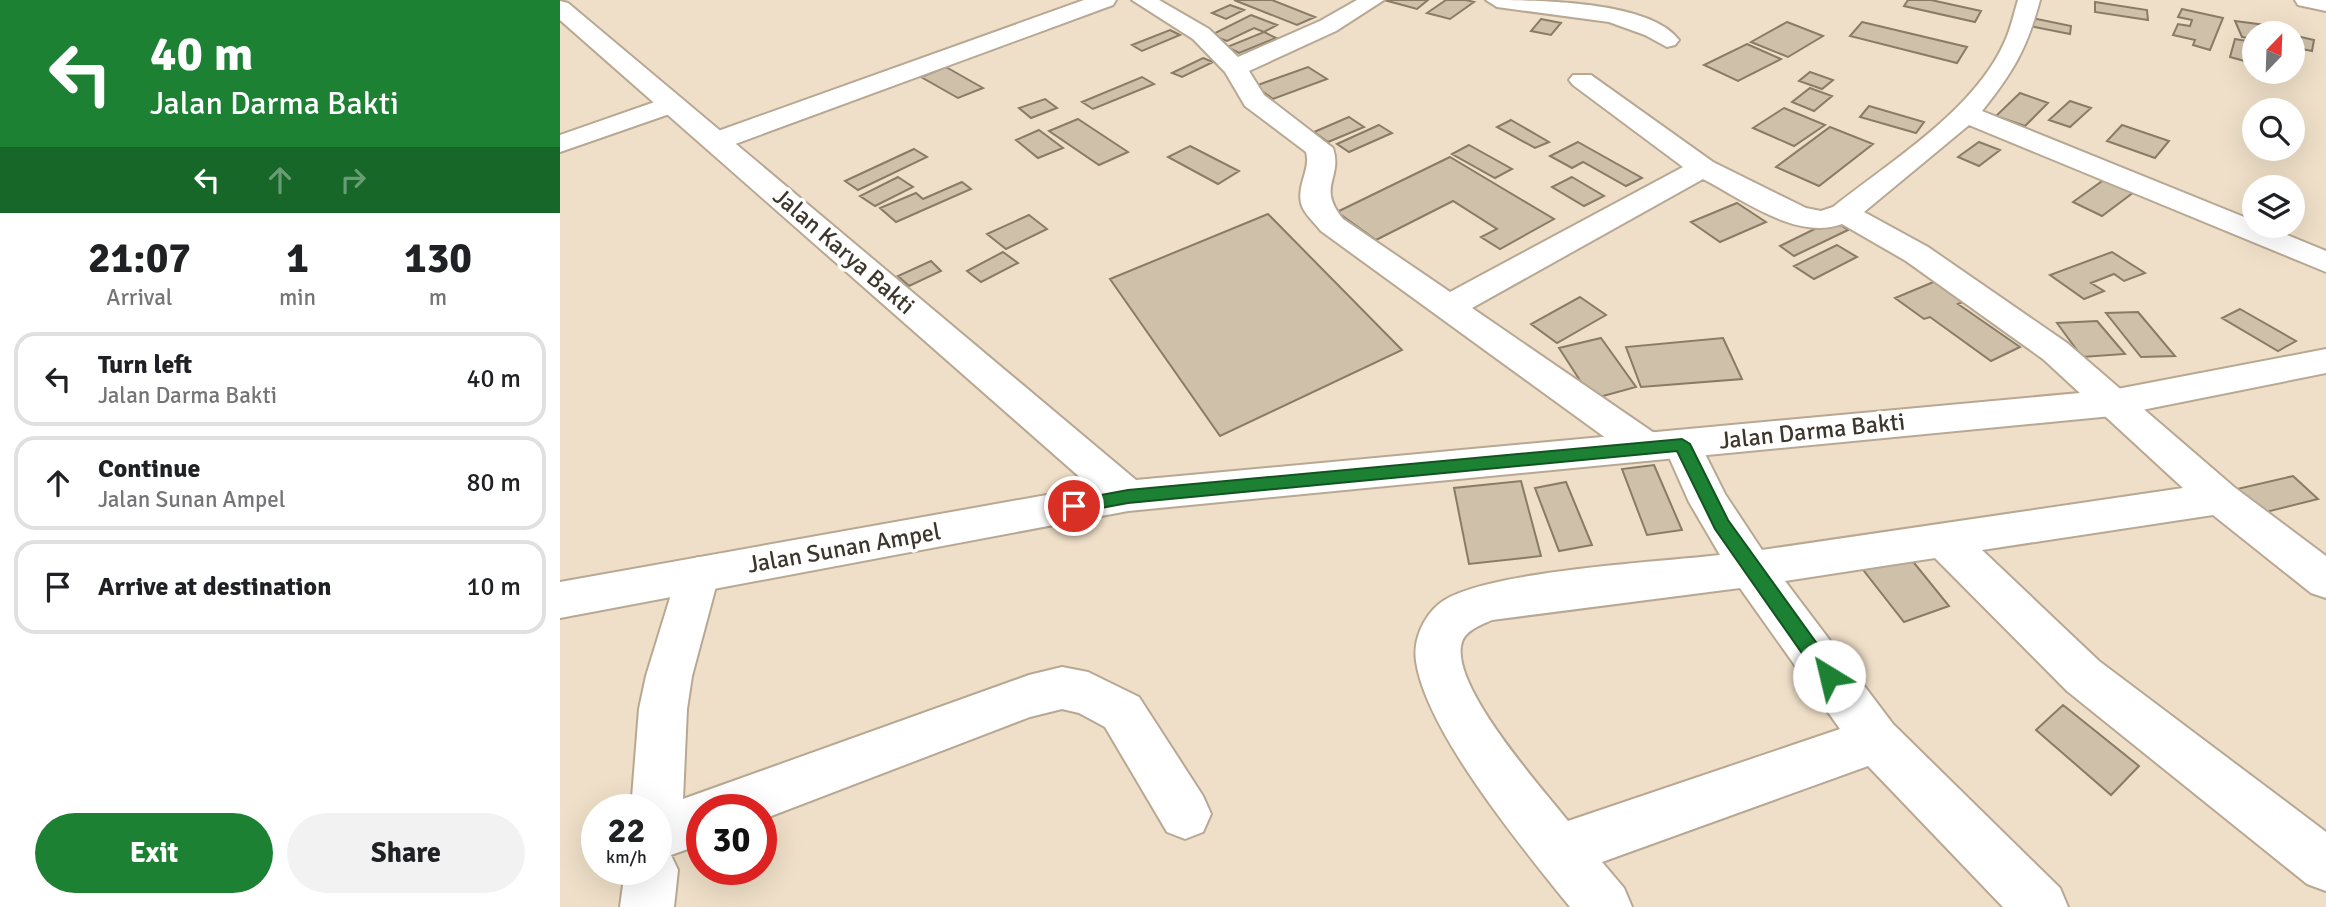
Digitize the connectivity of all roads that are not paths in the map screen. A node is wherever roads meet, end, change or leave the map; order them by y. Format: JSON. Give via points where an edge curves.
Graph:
{"nodes":[{"id":1,"x":1105,"y":0,"type":"edge"},
{"id":2,"x":1143,"y":0,"type":"edge"},
{"id":3,"x":1373,"y":0,"type":"edge"},
{"id":4,"x":1497,"y":0,"type":"edge"},
{"id":5,"x":2029,"y":0,"type":"edge"},
{"id":6,"x":2305,"y":0,"type":"edge"},
{"id":7,"x":2326,"y":5,"type":"edge"},
{"id":8,"x":560,"y":8,"type":"edge"},
{"id":9,"x":1667,"y":40,"type":"dead end"},
{"id":10,"x":1235,"y":68,"type":"junction"},
{"id":11,"x":1582,"y":80,"type":"dead end"},
{"id":12,"x":673,"y":104,"type":"junction"},
{"id":13,"x":1966,"y":114,"type":"junction"},
{"id":14,"x":717,"y":141,"type":"junction"},
{"id":15,"x":560,"y":144,"type":"edge"},
{"id":16,"x":1703,"y":167,"type":"junction"},
{"id":17,"x":1844,"y":213,"type":"junction"},
{"id":18,"x":2326,"y":262,"type":"edge"},
{"id":19,"x":1447,"y":308,"type":"junction"},
{"id":20,"x":2326,"y":361,"type":"edge"},
{"id":21,"x":2112,"y":402,"type":"junction"},
{"id":22,"x":1664,"y":446,"type":"junction"},
{"id":23,"x":1128,"y":496,"type":"junction"},
{"id":24,"x":2220,"y":498,"type":"junction"},
{"id":25,"x":1944,"y":540,"type":"junction"},
{"id":26,"x":1751,"y":569,"type":"junction"},
{"id":27,"x":698,"y":575,"type":"junction"},
{"id":28,"x":2326,"y":580,"type":"edge"},
{"id":29,"x":560,"y":600,"type":"edge"},
{"id":30,"x":1876,"y":740,"type":"junction"},
{"id":31,"x":658,"y":794,"type":"edge"},
{"id":32,"x":766,"y":794,"type":"edge"},
{"id":33,"x":1185,"y":814,"type":"dead end"},
{"id":34,"x":1558,"y":851,"type":"junction"},
{"id":35,"x":2326,"y":865,"type":"edge"},
{"id":36,"x":650,"y":885,"type":"edge"},
{"id":37,"x":647,"y":907,"type":"edge"},
{"id":38,"x":1605,"y":907,"type":"edge"},
{"id":39,"x":2041,"y":907,"type":"edge"}],
"edges":[{"from":1,"to":14,"type":"street"},
{"from":2,"to":10,"type":"street","via":[[1201,34]]},
{"from":3,"to":10,"type":"street"},
{"from":4,"to":9,"type":"street","via":[[1605,14],[1659,32]]},
{"from":5,"to":13,"type":"street","via":[[2017,41],[1999,73]]},
{"from":6,"to":7,"type":"street"},
{"from":8,"to":12,"type":"street","name":"Jalan Karya Bakti"},
{"from":10,"to":19,"type":"street","via":[[1254,100],[1319,148],[1323,161],[1315,187],[1316,205],[1332,225]]},
{"from":11,"to":16,"type":"street"},
{"from":12,"to":14,"type":"street","name":"Jalan Karya Bakti"},
{"from":12,"to":15,"type":"street"},
{"from":13,"to":17,"type":"street"},
{"from":13,"to":18,"type":"street"},
{"from":14,"to":23,"type":"street","name":"Jalan Karya Bakti"},
{"from":16,"to":17,"type":"street","via":[[1807,219],[1823,221]]},
{"from":16,"to":19,"type":"street"},
{"from":17,"to":21,"type":"street","via":[[1917,254],[1983,299],[2055,351]]},
{"from":19,"to":22,"type":"street"},
{"from":20,"to":21,"type":"street","name":"Jalan Darma Bakti"},
{"from":21,"to":22,"type":"street","name":"Jalan Darma Bakti"},
{"from":21,"to":24,"type":"street"},
{"from":22,"to":23,"type":"street","name":"Jalan Darma Bakti"},
{"from":22,"to":26,"type":"street"},
{"from":23,"to":27,"type":"street","name":"Jalan Sunan Ampel"},
{"from":24,"to":25,"type":"street"},
{"from":24,"to":28,"type":"street"},
{"from":25,"to":26,"type":"street"},
{"from":25,"to":35,"type":"street","via":[[2083,676]]},
{"from":26,"to":30,"type":"street"},
{"from":26,"to":34,"type":"street","via":[[1485,603],[1454,617],[1440,636],[1438,659],[1447,694]]},
{"from":27,"to":29,"type":"street","name":"Jalan Sunan Ampel"},
{"from":27,"to":31,"type":"street","via":[[666,692]]},
{"from":30,"to":34,"type":"street"},
{"from":30,"to":39,"type":"street"},
{"from":32,"to":33,"type":"street","via":[[1029,696],[1062,688],[1088,694],[1122,712]]},
{"from":34,"to":38,"type":"street"},
{"from":36,"to":37,"type":"street"}]}
